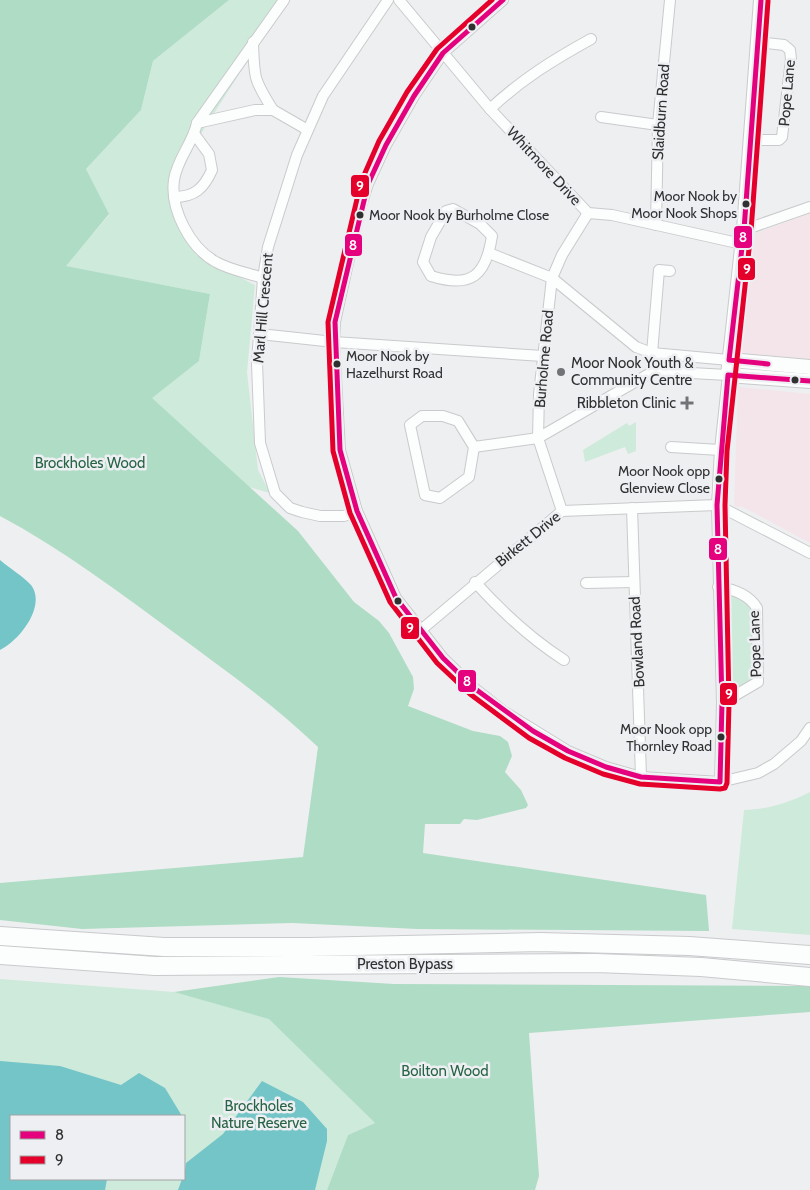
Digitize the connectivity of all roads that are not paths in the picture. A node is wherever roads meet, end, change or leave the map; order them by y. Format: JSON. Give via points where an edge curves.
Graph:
{"nodes":[{"id":1,"x":284,"y":0,"type":"edge"},
{"id":2,"x":388,"y":0,"type":"edge"},
{"id":3,"x":399,"y":0,"type":"edge"},
{"id":4,"x":503,"y":0,"type":"edge"},
{"id":5,"x":670,"y":0,"type":"edge"},
{"id":6,"x":761,"y":0,"type":"edge"},
{"id":7,"x":591,"y":39,"type":"dead end"},
{"id":8,"x":253,"y":42,"type":"junction"},
{"id":9,"x":758,"y":42,"type":"junction"},
{"id":10,"x":443,"y":53,"type":"junction"},
{"id":11,"x":490,"y":109,"type":"junction"},
{"id":12,"x":273,"y":110,"type":"junction"},
{"id":13,"x":601,"y":117,"type":"dead end"},
{"id":14,"x":197,"y":123,"type":"junction"},
{"id":15,"x":658,"y":125,"type":"junction"},
{"id":16,"x":306,"y":129,"type":"junction"},
{"id":17,"x":195,"y":135,"type":"junction"},
{"id":18,"x":749,"y":140,"type":"junction"},
{"id":19,"x":174,"y":197,"type":"junction"},
{"id":20,"x":810,"y":207,"type":"edge"},
{"id":21,"x":588,"y":213,"type":"junction"},
{"id":22,"x":656,"y":225,"type":"junction"},
{"id":23,"x":743,"y":237,"type":"junction"},
{"id":24,"x":490,"y":253,"type":"junction"},
{"id":25,"x":670,"y":271,"type":"dead end"},
{"id":26,"x":263,"y":278,"type":"junction"},
{"id":27,"x":552,"y":278,"type":"junction"},
{"id":28,"x":260,"y":334,"type":"junction"},
{"id":29,"x":334,"y":342,"type":"junction"},
{"id":30,"x":652,"y":353,"type":"junction"},
{"id":31,"x":544,"y":356,"type":"junction"},
{"id":32,"x":729,"y":360,"type":"junction"},
{"id":33,"x":810,"y":367,"type":"edge"},
{"id":34,"x":728,"y":375,"type":"junction"},
{"id":35,"x":810,"y":381,"type":"edge"},
{"id":36,"x":538,"y":438,"type":"junction"},
{"id":37,"x":474,"y":447,"type":"junction"},
{"id":38,"x":671,"y":447,"type":"dead end"},
{"id":39,"x":720,"y":450,"type":"junction"},
{"id":40,"x":717,"y":504,"type":"junction"},
{"id":41,"x":632,"y":508,"type":"junction"},
{"id":42,"x":357,"y":510,"type":"junction"},
{"id":43,"x":562,"y":510,"type":"junction"},
{"id":44,"x":810,"y":553,"type":"edge"},
{"id":45,"x":475,"y":582,"type":"junction"},
{"id":46,"x":634,"y":582,"type":"junction"},
{"id":47,"x":586,"y":583,"type":"dead end"},
{"id":48,"x":718,"y":587,"type":"junction"},
{"id":49,"x":421,"y":630,"type":"junction"},
{"id":50,"x":564,"y":660,"type":"dead end"},
{"id":51,"x":722,"y":703,"type":"junction"},
{"id":52,"x":810,"y":728,"type":"edge"},
{"id":53,"x":641,"y":776,"type":"junction"},
{"id":54,"x":720,"y":782,"type":"junction"},
{"id":55,"x":0,"y":936,"type":"edge"},
{"id":56,"x":0,"y":955,"type":"edge"},
{"id":57,"x":810,"y":955,"type":"edge"},
{"id":58,"x":810,"y":977,"type":"edge"}],
"edges":[{"from":1,"to":8,"type":"street"},
{"from":2,"to":16,"type":"street","name":"Marl Hill Crescent","via":[[323,96]]},
{"from":3,"to":10,"type":"street","name":"Whitmore Drive"},
{"from":4,"to":10,"type":"street"},
{"from":5,"to":15,"type":"street","name":"Slaidburn Road"},
{"from":6,"to":9,"type":"street"},
{"from":7,"to":11,"type":"street","via":[[540,67]]},
{"from":8,"to":12,"type":"street","via":[[253,73]]},
{"from":8,"to":14,"type":"street"},
{"from":9,"to":18,"type":"street"},
{"from":9,"to":18,"type":"street","name":"Pope Lane","via":[[784,45],[790,50],[791,58],[782,136],[779,140]]},
{"from":10,"to":11,"type":"street","name":"Whitmore Drive"},
{"from":10,"to":29,"type":"street","via":[[400,120],[368,184],[335,322]]},
{"from":11,"to":21,"type":"street","name":"Whitmore Drive"},
{"from":12,"to":14,"type":"street","via":[[245,112]]},
{"from":12,"to":16,"type":"street"},
{"from":13,"to":15,"type":"street"},
{"from":14,"to":17,"type":"street"},
{"from":15,"to":22,"type":"street","name":"Slaidburn Road"},
{"from":16,"to":26,"type":"street","name":"Marl Hill Crescent","via":[[268,247]]},
{"from":17,"to":19,"type":"street","via":[[174,180]]},
{"from":17,"to":19,"type":"street","via":[[209,154],[212,170],[195,194]]},
{"from":18,"to":23,"type":"street"},
{"from":19,"to":26,"type":"street","via":[[181,220],[201,250],[215,262]]},
{"from":20,"to":23,"type":"street"},
{"from":21,"to":22,"type":"street","name":"Whitmore Drive"},
{"from":21,"to":27,"type":"street","name":"Burholme Road"},
{"from":22,"to":23,"type":"street","name":"Whitmore Drive"},
{"from":23,"to":32,"type":"street"},
{"from":24,"to":24,"type":"street","via":[[477,276],[468,279],[431,276],[423,262],[431,237],[446,211],[453,209],[488,230],[492,236]]},
{"from":24,"to":27,"type":"street"},
{"from":25,"to":30,"type":"street","via":[[659,270]]},
{"from":26,"to":28,"type":"street","name":"Marl Hill Crescent"},
{"from":27,"to":30,"type":"street","via":[[636,347]]},
{"from":27,"to":31,"type":"street","name":"Burholme Road"},
{"from":28,"to":29,"type":"street"},
{"from":28,"to":42,"type":"street","name":"Marl Hill Crescent","via":[[256,363],[260,442],[275,493],[290,508],[320,516],[344,516]]},
{"from":29,"to":31,"type":"street"},
{"from":29,"to":42,"type":"street","via":[[340,450]]},
{"from":30,"to":32,"type":"street"},
{"from":31,"to":36,"type":"street","name":"Burholme Road"},
{"from":32,"to":33,"type":"street"},
{"from":32,"to":34,"type":"street"},
{"from":34,"to":35,"type":"street"},
{"from":34,"to":36,"type":"street","via":[[654,371]]},
{"from":34,"to":39,"type":"street"},
{"from":36,"to":37,"type":"street"},
{"from":36,"to":43,"type":"street","name":"Burholme Road"},
{"from":37,"to":37,"type":"street","via":[[458,421],[442,416],[422,416],[410,425],[425,495],[440,498],[469,477]]},
{"from":38,"to":39,"type":"street"},
{"from":39,"to":40,"type":"street"},
{"from":40,"to":41,"type":"street","name":"Birkett Drive"},
{"from":40,"to":44,"type":"street"},
{"from":40,"to":48,"type":"street"},
{"from":41,"to":43,"type":"street","name":"Birkett Drive"},
{"from":41,"to":46,"type":"street","name":"Bowland Road"},
{"from":42,"to":49,"type":"street","via":[[396,598]]},
{"from":43,"to":45,"type":"street","name":"Birkett Drive"},
{"from":45,"to":49,"type":"street","name":"Birkett Drive"},
{"from":45,"to":50,"type":"street","via":[[515,624]]},
{"from":46,"to":47,"type":"street"},
{"from":46,"to":53,"type":"street","name":"Bowland Road"},
{"from":48,"to":51,"type":"street"},
{"from":48,"to":51,"type":"street","name":"Pope Lane","via":[[732,589],[757,608],[758,682]]},
{"from":49,"to":53,"type":"street","via":[[443,658],[474,688],[533,732],[568,752]]},
{"from":51,"to":54,"type":"street"},
{"from":52,"to":54,"type":"street","via":[[801,741],[774,764],[758,773]]},
{"from":53,"to":54,"type":"street"},
{"from":55,"to":57,"type":"highway","name":"Preston Bypass","via":[[164,947],[540,942],[689,946]]},
{"from":56,"to":58,"type":"highway","name":"Preston Bypass","via":[[155,966],[596,962]]}]}
